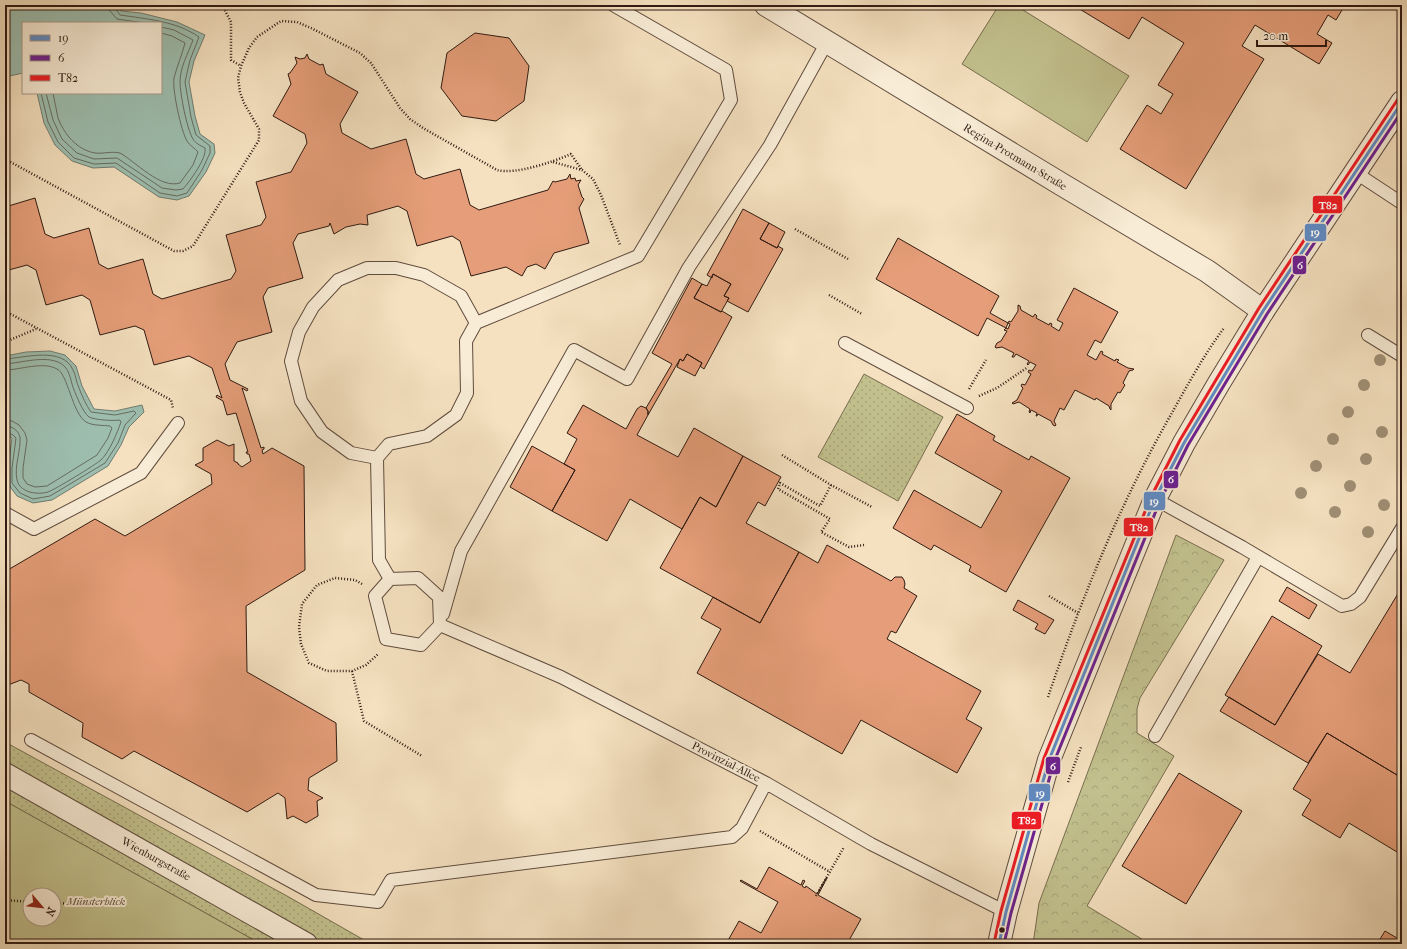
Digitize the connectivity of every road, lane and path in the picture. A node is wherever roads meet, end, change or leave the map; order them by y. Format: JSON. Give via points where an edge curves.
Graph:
{"nodes":[{"id":1,"x":148,"y":5,"type":"edge"},
{"id":2,"x":177,"y":5,"type":"edge"},
{"id":3,"x":222,"y":5,"type":"edge"},
{"id":4,"x":613,"y":5,"type":"edge"},
{"id":5,"x":766,"y":5,"type":"edge"},
{"id":6,"x":827,"y":42,"type":"junction"},
{"id":7,"x":241,"y":66,"type":"junction"},
{"id":8,"x":1402,"y":102,"type":"edge"},
{"id":9,"x":5,"y":159,"type":"edge"},
{"id":10,"x":553,"y":162,"type":"junction"},
{"id":11,"x":582,"y":170,"type":"junction"},
{"id":12,"x":1356,"y":173,"type":"junction"},
{"id":13,"x":1400,"y":202,"type":"dead end"},
{"id":14,"x":795,"y":229,"type":"dead end"},
{"id":15,"x":848,"y":259,"type":"dead end"},
{"id":16,"x":626,"y":261,"type":"junction"},
{"id":17,"x":829,"y":295,"type":"dead end"},
{"id":18,"x":5,"y":311,"type":"edge"},
{"id":19,"x":1263,"y":311,"type":"junction"},
{"id":20,"x":862,"y":314,"type":"dead end"},
{"id":21,"x":476,"y":323,"type":"junction"},
{"id":22,"x":36,"y":328,"type":"junction"},
{"id":23,"x":1368,"y":335,"type":"dead end"},
{"id":24,"x":5,"y":342,"type":"edge"},
{"id":25,"x":845,"y":343,"type":"dead end"},
{"id":26,"x":1402,"y":356,"type":"edge"},
{"id":27,"x":986,"y":360,"type":"dead end"},
{"id":28,"x":1028,"y":367,"type":"dead end"},
{"id":29,"x":964,"y":406,"type":"junction"},
{"id":30,"x":178,"y":423,"type":"joint"},
{"id":31,"x":782,"y":455,"type":"dead end"},
{"id":32,"x":377,"y":458,"type":"junction"},
{"id":33,"x":831,"y":485,"type":"junction"},
{"id":34,"x":1155,"y":499,"type":"junction"},
{"id":35,"x":872,"y":507,"type":"dead end"},
{"id":36,"x":5,"y":513,"type":"edge"},
{"id":37,"x":1402,"y":528,"type":"edge"},
{"id":38,"x":864,"y":545,"type":"dead end"},
{"id":39,"x":1258,"y":557,"type":"junction"},
{"id":40,"x":390,"y":579,"type":"junction"},
{"id":41,"x":375,"y":596,"type":"junction"},
{"id":42,"x":1049,"y":596,"type":"dead end"},
{"id":43,"x":1078,"y":613,"type":"dead end"},
{"id":44,"x":440,"y":625,"type":"junction"},
{"id":45,"x":386,"y":639,"type":"junction"},
{"id":46,"x":352,"y":671,"type":"junction"},
{"id":47,"x":1155,"y":736,"type":"dead end"},
{"id":48,"x":31,"y":740,"type":"dead end"},
{"id":49,"x":422,"y":756,"type":"dead end"},
{"id":50,"x":5,"y":774,"type":"edge"},
{"id":51,"x":766,"y":783,"type":"junction"},
{"id":52,"x":745,"y":823,"type":"junction"},
{"id":53,"x":853,"y":833,"type":"junction"},
{"id":54,"x":830,"y":872,"type":"junction"},
{"id":55,"x":816,"y":896,"type":"dead end"},
{"id":56,"x":5,"y":900,"type":"edge"},
{"id":57,"x":22,"y":901,"type":"edge"},
{"id":58,"x":62,"y":903,"type":"edge"},
{"id":59,"x":79,"y":904,"type":"dead end"},
{"id":60,"x":1006,"y":912,"type":"junction"},
{"id":61,"x":306,"y":944,"type":"edge"},
{"id":62,"x":999,"y":944,"type":"edge"}],
"edges":[{"from":1,"to":2,"type":"path","via":[[157,9]]},
{"from":3,"to":7,"type":"path","via":[[231,22],[231,60]]},
{"from":4,"to":16,"type":"lane","via":[[726,70],[731,100],[638,256]]},
{"from":5,"to":6,"type":"street","name":"Regina-Protmann-Straße"},
{"from":6,"to":19,"type":"street","name":"Regina-Protmann-Straße","via":[[1207,271]]},
{"from":6,"to":44,"type":"lane","via":[[770,145],[689,267],[627,379],[574,350],[461,551]]},
{"from":7,"to":9,"type":"path","via":[[238,78],[240,92],[259,129],[259,140],[193,246],[183,251],[174,251]]},
{"from":7,"to":10,"type":"path","via":[[257,37],[281,20],[297,22],[360,53],[371,63],[410,119],[497,170],[504,172]]},
{"from":8,"to":12,"type":"street"},
{"from":10,"to":11,"type":"path"},
{"from":10,"to":11,"type":"path","via":[[571,154]]},
{"from":11,"to":16,"type":"path","via":[[593,179],[601,195]]},
{"from":12,"to":13,"type":"lane"},
{"from":12,"to":19,"type":"street"},
{"from":14,"to":15,"type":"path"},
{"from":16,"to":21,"type":"lane"},
{"from":17,"to":20,"type":"path"},
{"from":18,"to":22,"type":"path"},
{"from":19,"to":34,"type":"street","via":[[1203,410]]},
{"from":21,"to":32,"type":"lane","via":[[466,341],[466,393],[456,415],[427,436],[389,444]]},
{"from":21,"to":32,"type":"lane","via":[[461,296],[424,275],[396,268],[367,268],[338,280],[313,307],[299,332],[291,361],[301,401],[322,432],[351,453]]},
{"from":22,"to":24,"type":"path"},
{"from":22,"to":30,"type":"path","via":[[171,400]]},
{"from":23,"to":26,"type":"lane"},
{"from":25,"to":29,"type":"lane"},
{"from":27,"to":29,"type":"path"},
{"from":28,"to":29,"type":"path"},
{"from":30,"to":36,"type":"lane","via":[[141,473],[34,529]]},
{"from":31,"to":33,"type":"path"},
{"from":32,"to":40,"type":"lane","via":[[379,560]]},
{"from":33,"to":35,"type":"path"},
{"from":33,"to":38,"type":"path","via":[[820,506],[780,483],[778,489],[830,519],[821,532],[849,547]]},
{"from":34,"to":39,"type":"lane"},
{"from":34,"to":60,"type":"street","via":[[1049,760]]},
{"from":37,"to":39,"type":"lane","via":[[1360,597],[1356,602],[1346,605],[1337,604]]},
{"from":39,"to":47,"type":"lane"},
{"from":40,"to":41,"type":"lane"},
{"from":40,"to":44,"type":"lane","via":[[418,578],[438,597]]},
{"from":41,"to":45,"type":"lane"},
{"from":41,"to":46,"type":"path","via":[[370,589],[355,580],[335,578],[317,585],[302,604],[299,627],[301,644],[309,663],[327,671]]},
{"from":42,"to":43,"type":"path"},
{"from":44,"to":45,"type":"lane","via":[[421,645]]},
{"from":44,"to":51,"type":"lane","name":"Provinzial-Allee","via":[[561,677]]},
{"from":45,"to":46,"type":"path","via":[[380,652],[366,665]]},
{"from":46,"to":49,"type":"path","via":[[364,721]]},
{"from":48,"to":52,"type":"lane","via":[[316,895],[332,897],[378,902],[391,880],[732,836]]},
{"from":50,"to":61,"type":"street","name":"Wienburgstraße"},
{"from":51,"to":52,"type":"lane"},
{"from":51,"to":53,"type":"lane","name":"Provinzial-Allee"},
{"from":52,"to":54,"type":"path"},
{"from":53,"to":54,"type":"path"},
{"from":53,"to":60,"type":"lane","name":"Provinzial-Allee"},
{"from":54,"to":55,"type":"path"},
{"from":56,"to":57,"type":"path"},
{"from":58,"to":59,"type":"path"},
{"from":60,"to":62,"type":"street"}]}
